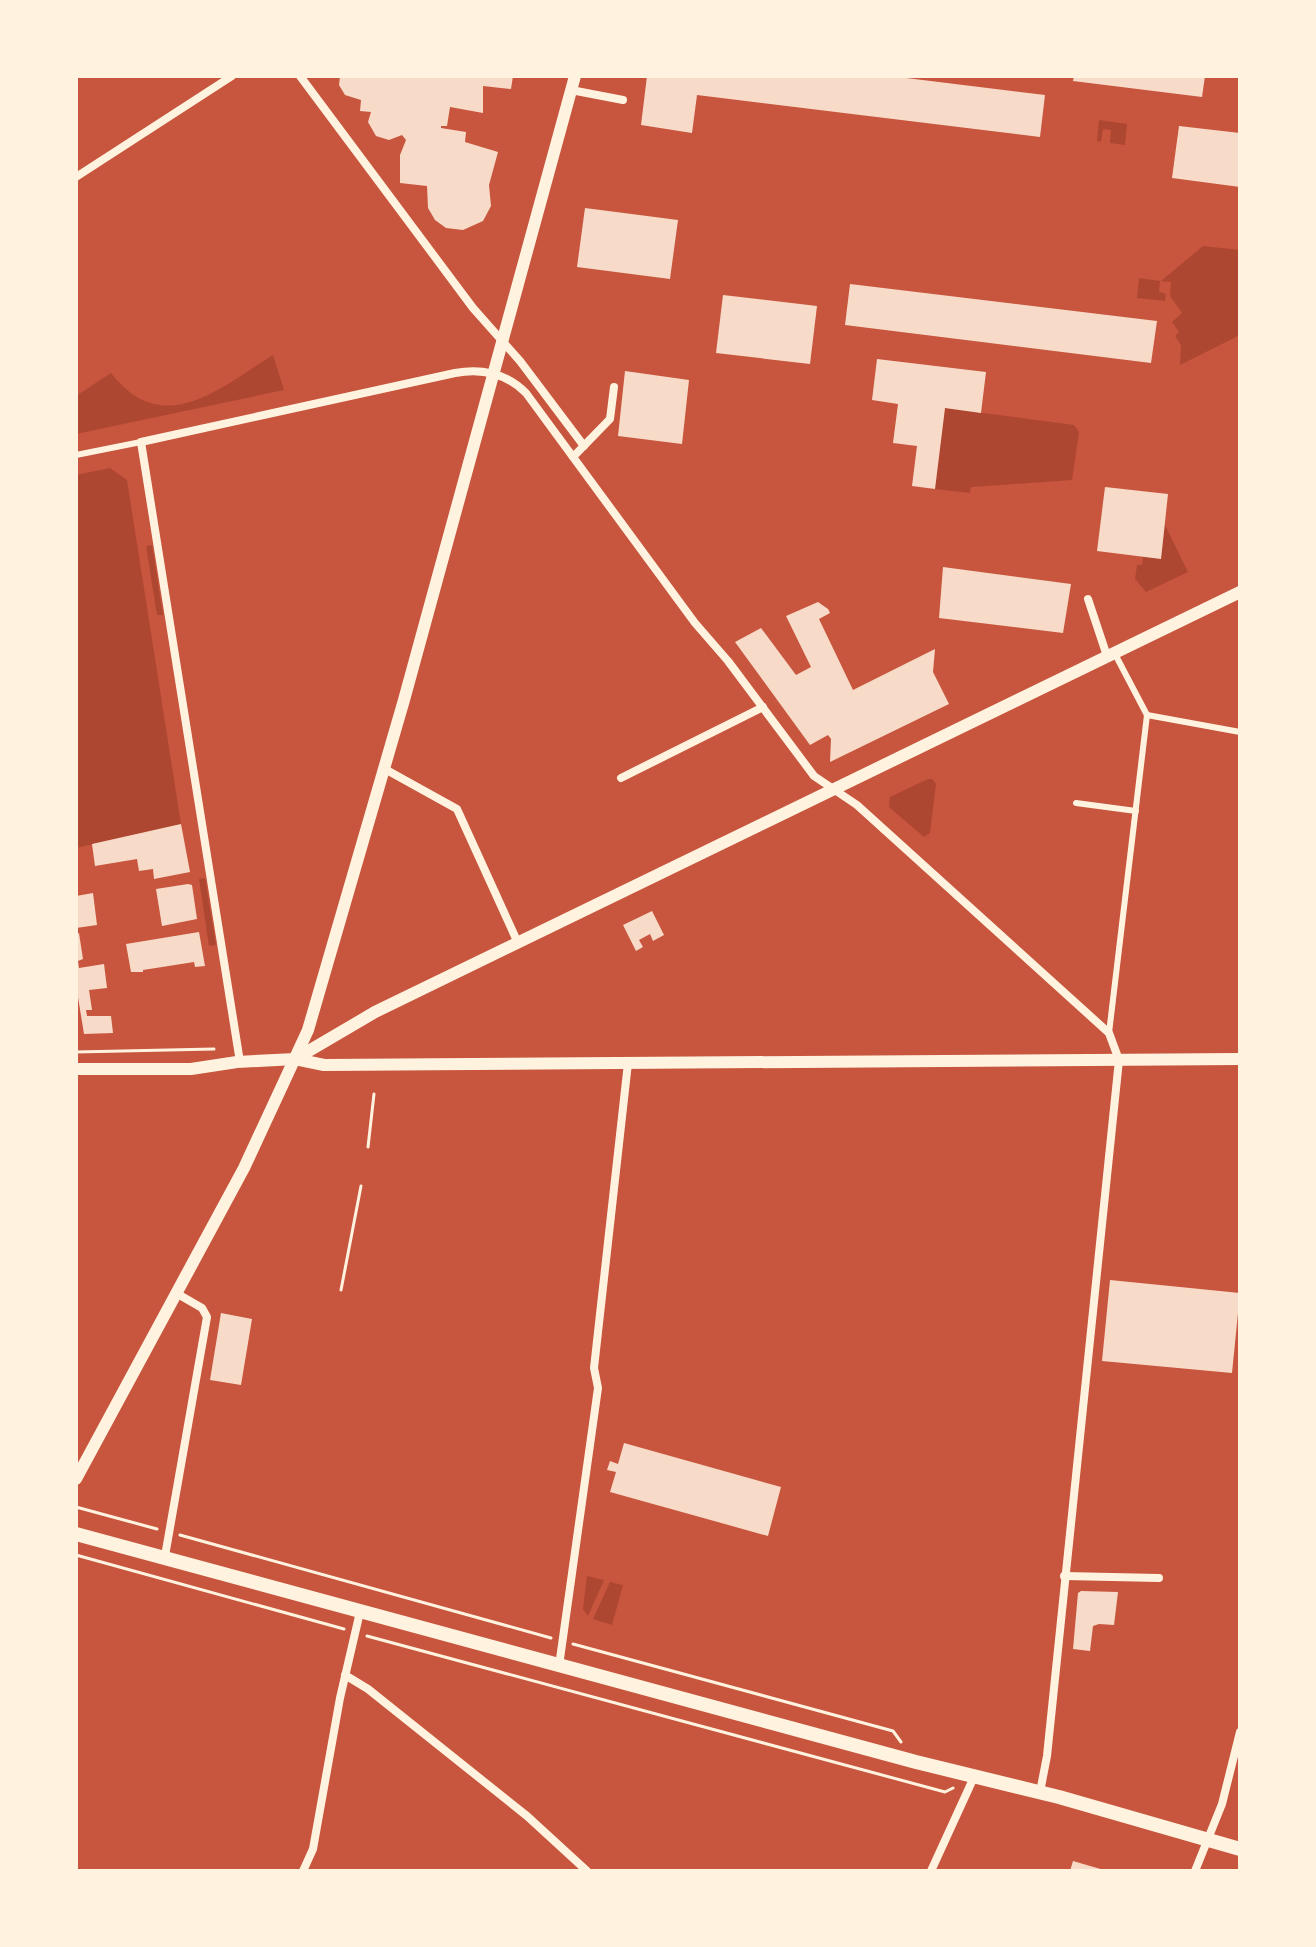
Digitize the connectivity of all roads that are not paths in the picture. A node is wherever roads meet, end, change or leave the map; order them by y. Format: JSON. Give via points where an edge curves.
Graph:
{"nodes":[{"id":1,"x":232,"y":76,"type":"edge"},
{"id":2,"x":300,"y":76,"type":"edge"},
{"id":3,"x":575,"y":76,"type":"edge"},
{"id":4,"x":571,"y":90,"type":"junction"},
{"id":5,"x":623,"y":100,"type":"dead end"},
{"id":6,"x":76,"y":177,"type":"edge"},
{"id":7,"x":501,"y":341,"type":"junction"},
{"id":8,"x":492,"y":372,"type":"junction"},
{"id":9,"x":614,"y":387,"type":"dead end"},
{"id":10,"x":141,"y":442,"type":"junction"},
{"id":11,"x":584,"y":446,"type":"junction"},
{"id":12,"x":76,"y":455,"type":"edge"},
{"id":13,"x":573,"y":457,"type":"junction"},
{"id":14,"x":1240,"y":592,"type":"edge"},
{"id":15,"x":1088,"y":599,"type":"dead end"},
{"id":16,"x":1111,"y":654,"type":"junction"},
{"id":17,"x":763,"y":707,"type":"junction"},
{"id":18,"x":1147,"y":715,"type":"junction"},
{"id":19,"x":1240,"y":732,"type":"edge"},
{"id":20,"x":383,"y":768,"type":"junction"},
{"id":21,"x":621,"y":778,"type":"dead end"},
{"id":22,"x":834,"y":789,"type":"junction"},
{"id":23,"x":1076,"y":803,"type":"dead end"},
{"id":24,"x":1136,"y":811,"type":"junction"},
{"id":25,"x":518,"y":943,"type":"junction"},
{"id":26,"x":1109,"y":1033,"type":"junction"},
{"id":27,"x":239,"y":1055,"type":"junction"},
{"id":28,"x":295,"y":1059,"type":"junction"},
{"id":29,"x":1240,"y":1059,"type":"edge"},
{"id":30,"x":1119,"y":1060,"type":"junction"},
{"id":31,"x":628,"y":1063,"type":"junction"},
{"id":32,"x":76,"y":1069,"type":"edge"},
{"id":33,"x":176,"y":1293,"type":"junction"},
{"id":34,"x":76,"y":1479,"type":"edge"},
{"id":35,"x":76,"y":1534,"type":"edge"},
{"id":36,"x":165,"y":1556,"type":"junction"},
{"id":37,"x":1064,"y":1576,"type":"junction"},
{"id":38,"x":1159,"y":1578,"type":"dead end"},
{"id":39,"x":360,"y":1612,"type":"junction"},
{"id":40,"x":559,"y":1666,"type":"junction"},
{"id":41,"x":345,"y":1675,"type":"junction"},
{"id":42,"x":1240,"y":1732,"type":"edge"},
{"id":43,"x":974,"y":1777,"type":"junction"},
{"id":44,"x":1040,"y":1792,"type":"junction"},
{"id":45,"x":1209,"y":1841,"type":"junction"},
{"id":46,"x":1240,"y":1849,"type":"edge"},
{"id":47,"x":303,"y":1871,"type":"edge"},
{"id":48,"x":587,"y":1871,"type":"edge"},
{"id":49,"x":931,"y":1871,"type":"edge"},
{"id":50,"x":1195,"y":1871,"type":"edge"}],
"edges":[{"from":1,"to":6,"type":"street"},
{"from":2,"to":7,"type":"street"},
{"from":3,"to":4,"type":"main road"},
{"from":4,"to":5,"type":"street"},
{"from":4,"to":7,"type":"main road"},
{"from":7,"to":8,"type":"main road"},
{"from":7,"to":11,"type":"street"},
{"from":8,"to":10,"type":"street","via":[[463,372]]},
{"from":8,"to":13,"type":"street","via":[[526,393]]},
{"from":8,"to":20,"type":"main road"},
{"from":9,"to":11,"type":"street","via":[[610,419]]},
{"from":10,"to":12,"type":"street"},
{"from":10,"to":27,"type":"street"},
{"from":11,"to":13,"type":"street"},
{"from":13,"to":17,"type":"street"},
{"from":14,"to":16,"type":"main road"},
{"from":15,"to":16,"type":"street"},
{"from":16,"to":18,"type":"street"},
{"from":16,"to":22,"type":"main road"},
{"from":17,"to":21,"type":"street"},
{"from":17,"to":22,"type":"street","via":[[814,776]]},
{"from":18,"to":19,"type":"street"},
{"from":18,"to":24,"type":"street"},
{"from":20,"to":25,"type":"street","via":[[457,809]]},
{"from":20,"to":28,"type":"main road","via":[[318,1000]]},
{"from":22,"to":25,"type":"main road"},
{"from":22,"to":26,"type":"street"},
{"from":23,"to":24,"type":"street"},
{"from":24,"to":26,"type":"street"},
{"from":25,"to":28,"type":"main road","via":[[375,1012]]},
{"from":26,"to":30,"type":"street"},
{"from":27,"to":28,"type":"main road"},
{"from":27,"to":32,"type":"main road","via":[[191,1069]]},
{"from":28,"to":31,"type":"main road","via":[[324,1065]]},
{"from":28,"to":33,"type":"main road"},
{"from":29,"to":30,"type":"main road"},
{"from":30,"to":31,"type":"main road"},
{"from":30,"to":37,"type":"street"},
{"from":31,"to":40,"type":"street","via":[[594,1368],[598,1388]]},
{"from":33,"to":34,"type":"main road"},
{"from":33,"to":36,"type":"street","via":[[202,1308],[207,1317]]},
{"from":35,"to":36,"type":"main road"},
{"from":36,"to":39,"type":"main road"},
{"from":37,"to":38,"type":"street"},
{"from":37,"to":44,"type":"street"},
{"from":39,"to":40,"type":"main road"},
{"from":39,"to":41,"type":"street"},
{"from":40,"to":43,"type":"main road"},
{"from":41,"to":47,"type":"street","via":[[313,1849]]},
{"from":41,"to":48,"type":"street","via":[[527,1816]]},
{"from":42,"to":45,"type":"street"},
{"from":43,"to":44,"type":"main road"},
{"from":43,"to":49,"type":"street"},
{"from":44,"to":45,"type":"main road"},
{"from":45,"to":46,"type":"main road"},
{"from":45,"to":50,"type":"street"}]}
